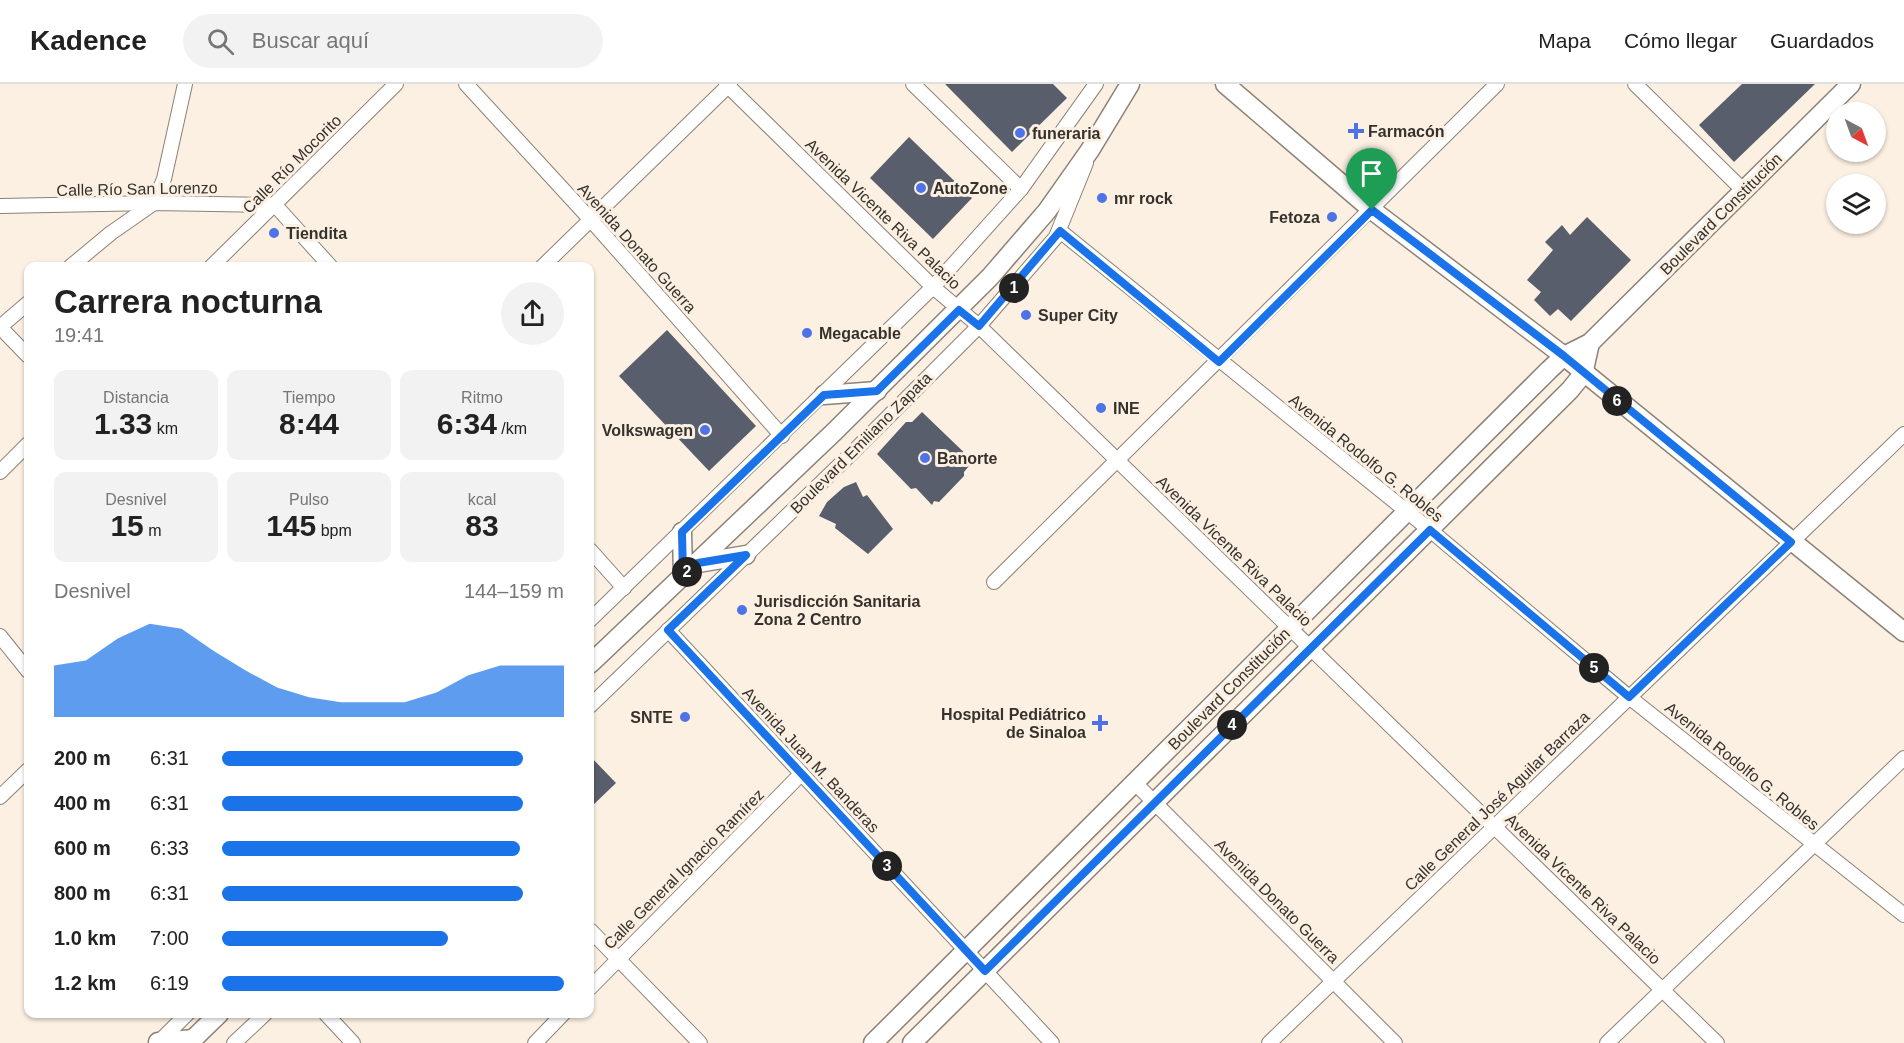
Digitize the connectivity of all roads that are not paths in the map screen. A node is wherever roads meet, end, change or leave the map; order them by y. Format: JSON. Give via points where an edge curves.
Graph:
{"nodes":[{"id":1,"x":185,"y":84,"type":"edge"},
{"id":2,"x":396,"y":84,"type":"edge"},
{"id":3,"x":466,"y":84,"type":"edge"},
{"id":4,"x":913,"y":84,"type":"edge"},
{"id":5,"x":1096,"y":84,"type":"edge"},
{"id":6,"x":1130,"y":84,"type":"edge"},
{"id":7,"x":1225,"y":84,"type":"edge"},
{"id":8,"x":1497,"y":84,"type":"edge"},
{"id":9,"x":1635,"y":84,"type":"edge"},
{"id":10,"x":1851,"y":84,"type":"edge"},
{"id":11,"x":728,"y":85,"type":"edge"},
{"id":12,"x":1090,"y":150,"type":"junction"},
{"id":13,"x":1022,"y":189,"type":"junction"},
{"id":14,"x":1744,"y":192,"type":"junction"},
{"id":15,"x":154,"y":203,"type":"junction"},
{"id":16,"x":275,"y":205,"type":"junction"},
{"id":17,"x":0,"y":206,"type":"edge"},
{"id":18,"x":1372,"y":210,"type":"junction"},
{"id":19,"x":591,"y":220,"type":"junction"},
{"id":20,"x":1060,"y":231,"type":"junction"},
{"id":21,"x":76,"y":262,"type":"edge"},
{"id":22,"x":216,"y":262,"type":"edge"},
{"id":23,"x":326,"y":262,"type":"edge"},
{"id":24,"x":547,"y":262,"type":"edge"},
{"id":25,"x":933,"y":287,"type":"junction"},
{"id":26,"x":24,"y":306,"type":"edge"},
{"id":27,"x":959,"y":310,"type":"junction"},
{"id":28,"x":979,"y":326,"type":"junction"},
{"id":29,"x":0,"y":327,"type":"edge"},
{"id":30,"x":1590,"y":343,"type":"junction"},
{"id":31,"x":24,"y":352,"type":"edge"},
{"id":32,"x":1564,"y":356,"type":"junction"},
{"id":33,"x":1219,"y":362,"type":"junction"},
{"id":34,"x":1584,"y":374,"type":"junction"},
{"id":35,"x":877,"y":391,"type":"junction"},
{"id":36,"x":824,"y":395,"type":"junction"},
{"id":37,"x":1904,"y":434,"type":"edge"},
{"id":38,"x":782,"y":436,"type":"junction"},
{"id":39,"x":24,"y":448,"type":"edge"},
{"id":40,"x":1118,"y":462,"type":"junction"},
{"id":41,"x":0,"y":472,"type":"edge"},
{"id":42,"x":1407,"y":513,"type":"junction"},
{"id":43,"x":1430,"y":530,"type":"junction"},
{"id":44,"x":682,"y":532,"type":"junction"},
{"id":45,"x":1791,"y":542,"type":"junction"},
{"id":46,"x":594,"y":554,"type":"edge"},
{"id":47,"x":746,"y":555,"type":"junction"},
{"id":48,"x":698,"y":563,"type":"junction"},
{"id":49,"x":683,"y":576,"type":"junction"},
{"id":50,"x":994,"y":582,"type":"dead end"},
{"id":51,"x":624,"y":588,"type":"junction"},
{"id":52,"x":594,"y":616,"type":"edge"},
{"id":53,"x":1291,"y":628,"type":"junction"},
{"id":54,"x":668,"y":630,"type":"junction"},
{"id":55,"x":1904,"y":632,"type":"edge"},
{"id":56,"x":0,"y":636,"type":"edge"},
{"id":57,"x":1310,"y":648,"type":"junction"},
{"id":58,"x":594,"y":660,"type":"edge"},
{"id":59,"x":24,"y":666,"type":"edge"},
{"id":60,"x":1629,"y":697,"type":"junction"},
{"id":61,"x":594,"y":702,"type":"edge"},
{"id":62,"x":1904,"y":758,"type":"edge"},
{"id":63,"x":24,"y":774,"type":"edge"},
{"id":64,"x":801,"y":774,"type":"junction"},
{"id":65,"x":1135,"y":783,"type":"junction"},
{"id":66,"x":0,"y":797,"type":"edge"},
{"id":67,"x":1155,"y":802,"type":"junction"},
{"id":68,"x":1495,"y":827,"type":"junction"},
{"id":69,"x":1815,"y":845,"type":"junction"},
{"id":70,"x":1904,"y":915,"type":"edge"},
{"id":71,"x":594,"y":934,"type":"edge"},
{"id":72,"x":966,"y":951,"type":"junction"},
{"id":73,"x":618,"y":959,"type":"junction"},
{"id":74,"x":985,"y":971,"type":"junction"},
{"id":75,"x":1334,"y":981,"type":"junction"},
{"id":76,"x":594,"y":984,"type":"edge"},
{"id":77,"x":1664,"y":988,"type":"junction"},
{"id":78,"x":183,"y":1018,"type":"edge"},
{"id":79,"x":215,"y":1018,"type":"edge"},
{"id":80,"x":261,"y":1018,"type":"edge"},
{"id":81,"x":330,"y":1018,"type":"edge"},
{"id":82,"x":559,"y":1018,"type":"edge"},
{"id":83,"x":192,"y":1041,"type":"edge"},
{"id":84,"x":158,"y":1043,"type":"edge"},
{"id":85,"x":234,"y":1043,"type":"edge"},
{"id":86,"x":353,"y":1043,"type":"edge"},
{"id":87,"x":535,"y":1043,"type":"edge"},
{"id":88,"x":700,"y":1043,"type":"edge"},
{"id":89,"x":873,"y":1043,"type":"edge"},
{"id":90,"x":912,"y":1043,"type":"edge"},
{"id":91,"x":1053,"y":1043,"type":"edge"},
{"id":92,"x":1269,"y":1043,"type":"edge"},
{"id":93,"x":1395,"y":1043,"type":"edge"},
{"id":94,"x":1607,"y":1043,"type":"edge"},
{"id":95,"x":1718,"y":1043,"type":"edge"}],
"edges":[{"from":1,"to":15,"type":"street","via":[[164,179]]},
{"from":2,"to":16,"type":"street","name":"Calle Río Mocorito"},
{"from":3,"to":19,"type":"street","name":"Avenida Donato Guerra"},
{"from":4,"to":13,"type":"street"},
{"from":5,"to":13,"type":"street"},
{"from":6,"to":12,"type":"street","name":"Boulevard Emiliano Zapata"},
{"from":7,"to":18,"type":"street"},
{"from":8,"to":18,"type":"street"},
{"from":9,"to":14,"type":"street"},
{"from":10,"to":14,"type":"street","name":"Boulevard Constitución"},
{"from":11,"to":19,"type":"street"},
{"from":11,"to":25,"type":"street","name":"Avenida Vicente Riva Palacio"},
{"from":12,"to":20,"type":"street","name":"Boulevard Emiliano Zapata"},
{"from":12,"to":27,"type":"street","name":"Boulevard Emiliano Zapata","via":[[1024,239]]},
{"from":13,"to":25,"type":"street"},
{"from":14,"to":30,"type":"street","name":"Boulevard Constitución"},
{"from":15,"to":16,"type":"street","name":"Calle Río San Lorenzo"},
{"from":15,"to":17,"type":"street","name":"Calle Río San Lorenzo"},
{"from":15,"to":21,"type":"street"},
{"from":16,"to":22,"type":"street","name":"Calle Río Mocorito"},
{"from":16,"to":23,"type":"street"},
{"from":18,"to":32,"type":"street"},
{"from":18,"to":33,"type":"street"},
{"from":19,"to":24,"type":"street"},
{"from":19,"to":38,"type":"street","name":"Avenida Donato Guerra"},
{"from":20,"to":28,"type":"street","name":"Boulevard Emiliano Zapata"},
{"from":20,"to":33,"type":"street","name":"Avenida Rodolfo G. Robles"},
{"from":25,"to":27,"type":"street","name":"Avenida Vicente Riva Palacio"},
{"from":25,"to":36,"type":"street"},
{"from":26,"to":29,"type":"street"},
{"from":27,"to":28,"type":"street","name":"Avenida Vicente Riva Palacio"},
{"from":27,"to":35,"type":"street","name":"Boulevard Emiliano Zapata"},
{"from":28,"to":40,"type":"street","name":"Avenida Vicente Riva Palacio"},
{"from":28,"to":47,"type":"street","name":"Boulevard Emiliano Zapata"},
{"from":29,"to":31,"type":"street"},
{"from":30,"to":32,"type":"street","name":"Boulevard Constitución"},
{"from":30,"to":34,"type":"street"},
{"from":32,"to":34,"type":"street"},
{"from":32,"to":42,"type":"street","name":"Boulevard Constitución"},
{"from":33,"to":40,"type":"street"},
{"from":33,"to":42,"type":"street","name":"Avenida Rodolfo G. Robles"},
{"from":34,"to":43,"type":"street","name":"Boulevard Constitución"},
{"from":34,"to":45,"type":"street"},
{"from":35,"to":36,"type":"street"},
{"from":35,"to":48,"type":"street","name":"Boulevard Emiliano Zapata"},
{"from":36,"to":38,"type":"street"},
{"from":37,"to":45,"type":"street","name":"Calle General José Aguilar Barraza"},
{"from":38,"to":44,"type":"street"},
{"from":39,"to":41,"type":"street"},
{"from":40,"to":50,"type":"street"},
{"from":40,"to":53,"type":"street","name":"Avenida Vicente Riva Palacio"},
{"from":42,"to":43,"type":"street","name":"Avenida Rodolfo G. Robles"},
{"from":42,"to":53,"type":"street","name":"Boulevard Constitución"},
{"from":43,"to":57,"type":"street","name":"Boulevard Constitución"},
{"from":43,"to":60,"type":"street","name":"Avenida Rodolfo G. Robles"},
{"from":44,"to":49,"type":"street"},
{"from":44,"to":51,"type":"street"},
{"from":45,"to":55,"type":"street"},
{"from":45,"to":60,"type":"street","name":"Calle General José Aguilar Barraza"},
{"from":46,"to":51,"type":"street"},
{"from":47,"to":48,"type":"street"},
{"from":47,"to":54,"type":"street","name":"Boulevard Emiliano Zapata"},
{"from":48,"to":49,"type":"street","name":"Boulevard Emiliano Zapata"},
{"from":49,"to":58,"type":"street","name":"Boulevard Emiliano Zapata"},
{"from":51,"to":52,"type":"street"},
{"from":53,"to":57,"type":"street","name":"Avenida Vicente Riva Palacio"},
{"from":53,"to":65,"type":"street","name":"Boulevard Constitución"},
{"from":54,"to":61,"type":"street","name":"Boulevard Emiliano Zapata"},
{"from":54,"to":64,"type":"street","name":"Avenida Juan M. Banderas"},
{"from":56,"to":59,"type":"street"},
{"from":57,"to":67,"type":"street","name":"Boulevard Constitución"},
{"from":57,"to":68,"type":"street","name":"Avenida Vicente Riva Palacio"},
{"from":60,"to":68,"type":"street","name":"Calle General José Aguilar Barraza"},
{"from":60,"to":69,"type":"street","name":"Avenida Rodolfo G. Robles"},
{"from":62,"to":69,"type":"street"},
{"from":63,"to":66,"type":"street"},
{"from":64,"to":72,"type":"street","name":"Avenida Juan M. Banderas"},
{"from":64,"to":73,"type":"street","name":"Calle General Ignacio Ramírez"},
{"from":65,"to":67,"type":"street","name":"Avenida Donato Guerra"},
{"from":65,"to":72,"type":"street","name":"Boulevard Constitución"},
{"from":67,"to":74,"type":"street","name":"Boulevard Constitución"},
{"from":67,"to":75,"type":"street","name":"Avenida Donato Guerra"},
{"from":68,"to":75,"type":"street","name":"Calle General José Aguilar Barraza"},
{"from":68,"to":77,"type":"street","name":"Avenida Vicente Riva Palacio"},
{"from":69,"to":70,"type":"street","name":"Avenida Rodolfo G. Robles"},
{"from":69,"to":77,"type":"street"},
{"from":71,"to":73,"type":"street"},
{"from":72,"to":74,"type":"street","name":"Avenida Juan M. Banderas"},
{"from":72,"to":89,"type":"street","name":"Boulevard Constitución"},
{"from":73,"to":76,"type":"street","name":"Calle General Ignacio Ramírez"},
{"from":73,"to":88,"type":"street"},
{"from":74,"to":90,"type":"street","name":"Boulevard Constitución"},
{"from":74,"to":91,"type":"street","name":"Avenida Juan M. Banderas"},
{"from":75,"to":92,"type":"street","name":"Calle General José Aguilar Barraza"},
{"from":75,"to":93,"type":"street","name":"Avenida Donato Guerra"},
{"from":77,"to":94,"type":"street"},
{"from":77,"to":95,"type":"street","name":"Avenida Vicente Riva Palacio"},
{"from":78,"to":84,"type":"street"},
{"from":79,"to":83,"type":"street"},
{"from":80,"to":85,"type":"street"},
{"from":81,"to":86,"type":"street"},
{"from":82,"to":87,"type":"street"},
{"from":83,"to":84,"type":"street"}]}
